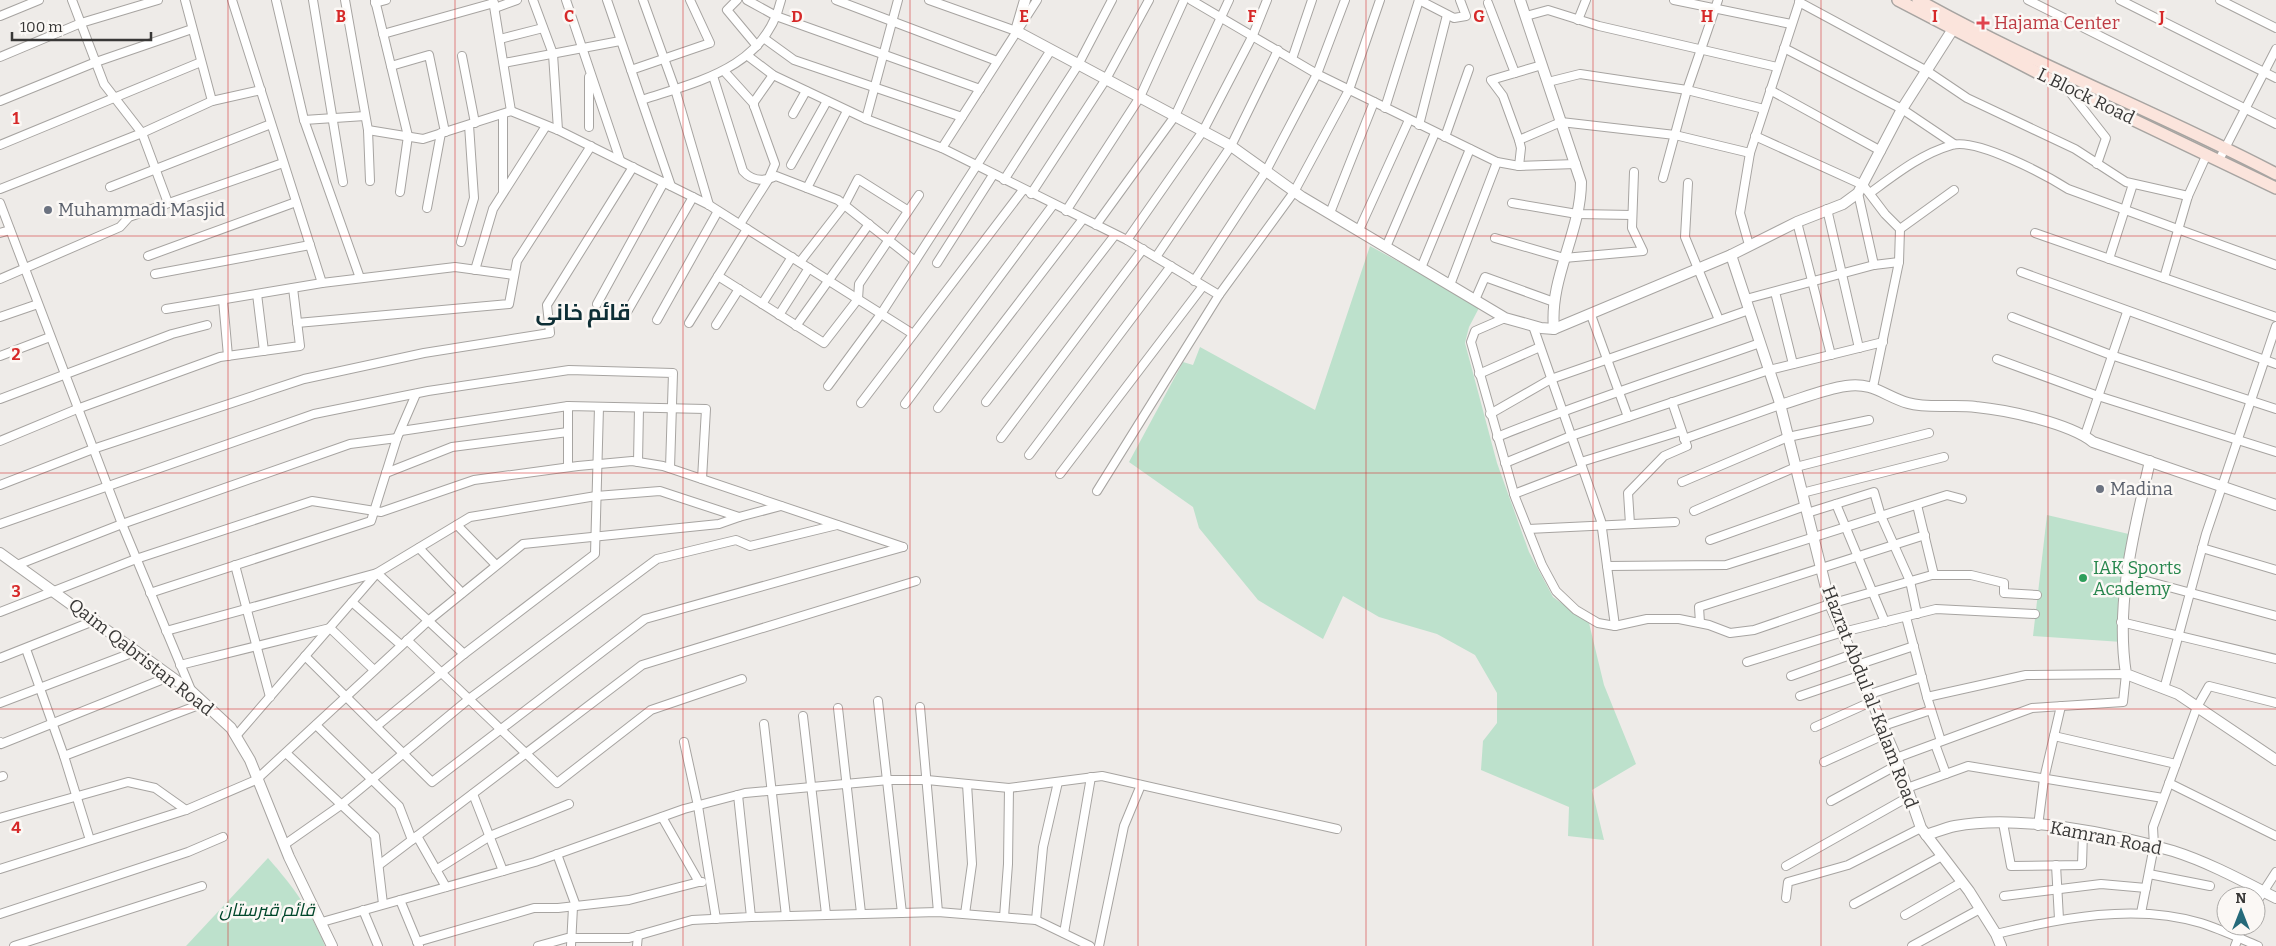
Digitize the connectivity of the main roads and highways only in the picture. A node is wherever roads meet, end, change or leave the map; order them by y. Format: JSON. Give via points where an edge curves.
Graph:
{"nodes":[{"id":1,"x":1898,"y":0,"type":"edge"},
{"id":2,"x":1918,"y":0,"type":"edge"},
{"id":3,"x":2276,"y":174,"type":"edge"},
{"id":4,"x":2276,"y":188,"type":"edge"}],
"edges":[{"from":1,"to":4,"type":"main road","name":"L Block Road","via":[[2066,88]]},
{"from":2,"to":3,"type":"main road","name":"L Block Road","via":[[2059,72],[2225,147]]}]}
